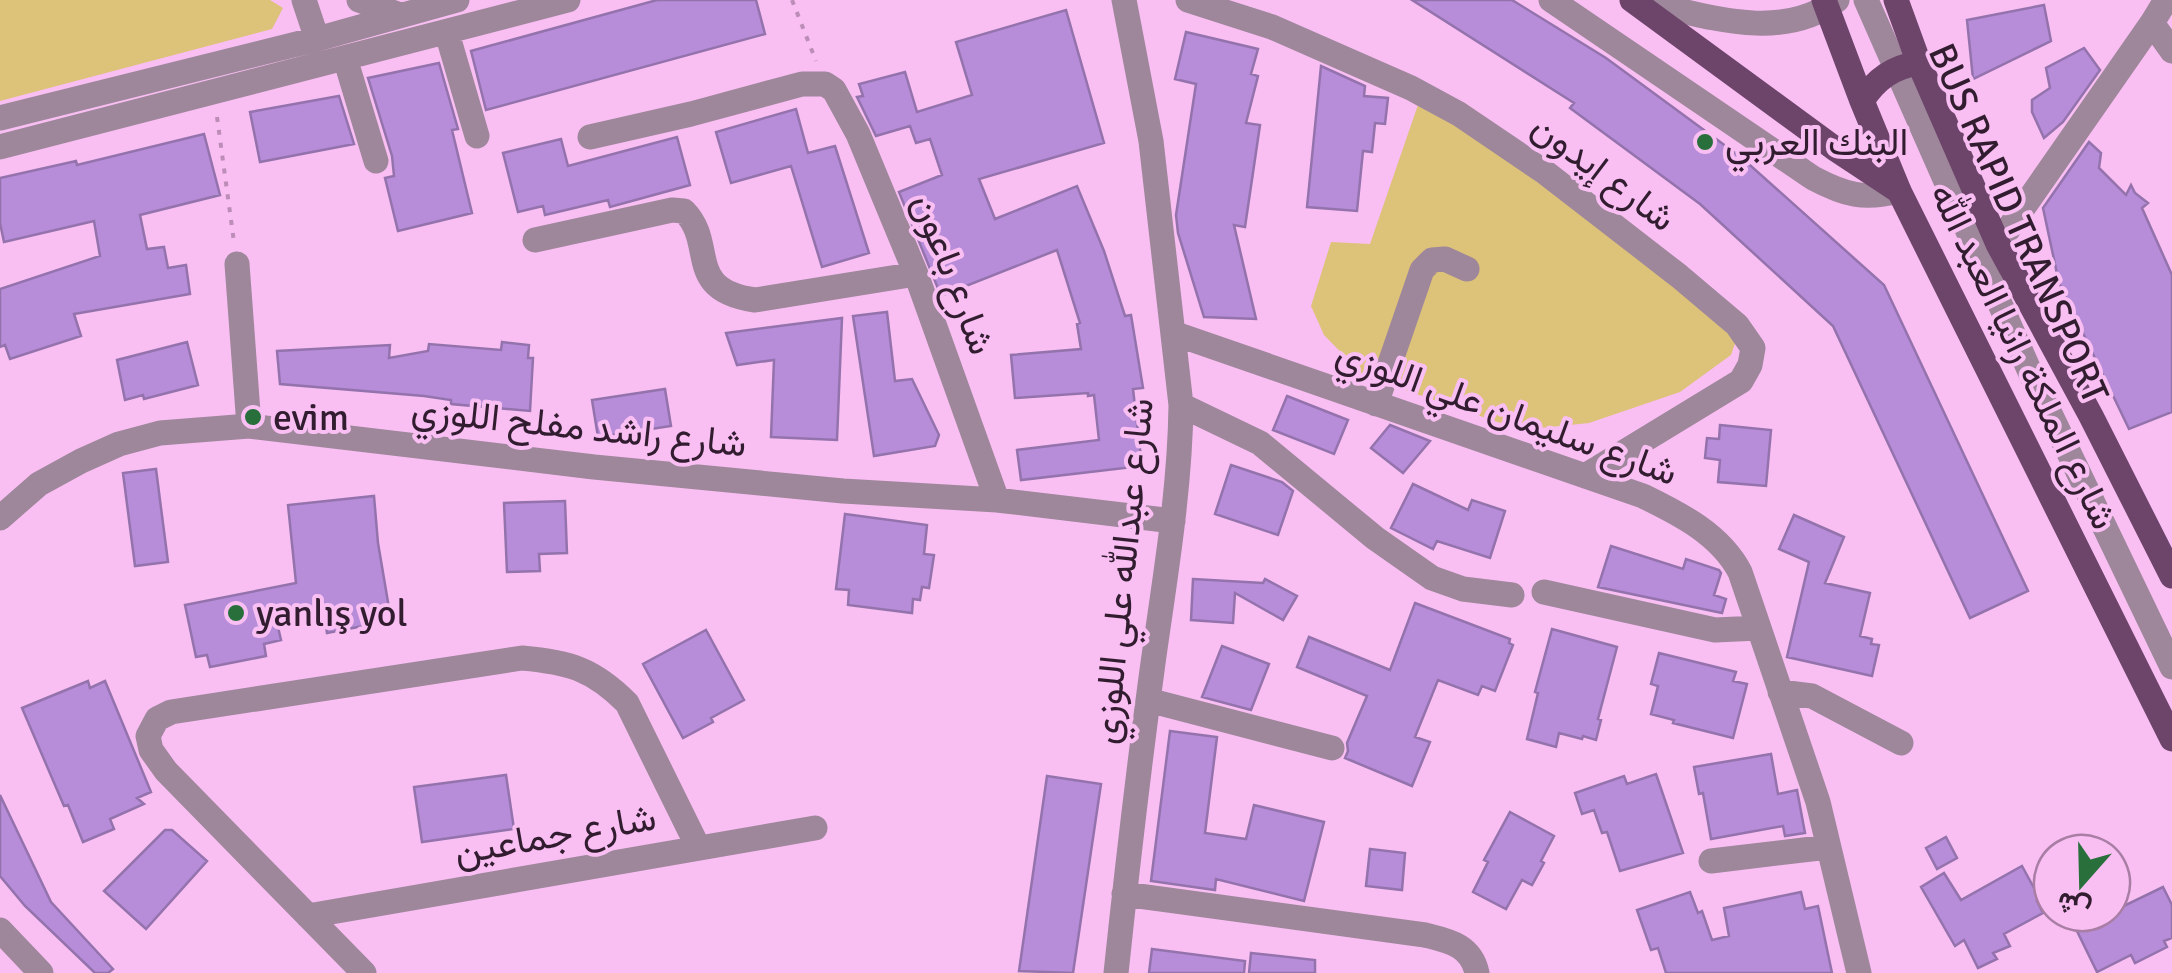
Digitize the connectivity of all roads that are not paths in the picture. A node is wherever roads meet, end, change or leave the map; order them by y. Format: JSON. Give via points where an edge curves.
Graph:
{"nodes":[{"id":1,"x":304,"y":0,"type":"edge"},
{"id":2,"x":359,"y":0,"type":"edge"},
{"id":3,"x":457,"y":0,"type":"edge"},
{"id":4,"x":568,"y":0,"type":"edge"},
{"id":5,"x":1124,"y":0,"type":"edge"},
{"id":6,"x":1188,"y":0,"type":"edge"},
{"id":7,"x":1551,"y":0,"type":"edge"},
{"id":8,"x":1633,"y":0,"type":"edge"},
{"id":9,"x":1866,"y":0,"type":"edge"},
{"id":10,"x":1878,"y":0,"type":"edge"},
{"id":11,"x":1896,"y":0,"type":"edge"},
{"id":12,"x":2166,"y":0,"type":"edge"},
{"id":13,"x":1830,"y":3,"type":"edge"},
{"id":14,"x":1696,"y":8,"type":"edge"},
{"id":15,"x":400,"y":15,"type":"junction"},
{"id":16,"x":2152,"y":23,"type":"junction"},
{"id":17,"x":447,"y":32,"type":"junction"},
{"id":18,"x":317,"y":38,"type":"junction"},
{"id":19,"x":2172,"y":52,"type":"edge"},
{"id":20,"x":345,"y":58,"type":"junction"},
{"id":21,"x":1907,"y":66,"type":"junction"},
{"id":22,"x":1862,"y":101,"type":"junction"},
{"id":23,"x":0,"y":118,"type":"edge"},
{"id":24,"x":477,"y":136,"type":"dead end"},
{"id":25,"x":590,"y":137,"type":"dead end"},
{"id":26,"x":0,"y":147,"type":"edge"},
{"id":27,"x":376,"y":162,"type":"dead end"},
{"id":28,"x":1899,"y":191,"type":"junction"},
{"id":29,"x":535,"y":240,"type":"dead end"},
{"id":30,"x":1998,"y":244,"type":"junction"},
{"id":31,"x":237,"y":264,"type":"road end"},
{"id":32,"x":1467,"y":269,"type":"dead end"},
{"id":33,"x":916,"y":274,"type":"junction"},
{"id":34,"x":1173,"y":332,"type":"junction"},
{"id":35,"x":1376,"y":404,"type":"junction"},
{"id":36,"x":1180,"y":405,"type":"junction"},
{"id":37,"x":249,"y":426,"type":"junction"},
{"id":38,"x":1585,"y":476,"type":"junction"},
{"id":39,"x":997,"y":500,"type":"junction"},
{"id":40,"x":0,"y":518,"type":"edge"},
{"id":41,"x":1172,"y":521,"type":"junction"},
{"id":42,"x":2172,"y":576,"type":"edge"},
{"id":43,"x":1544,"y":592,"type":"dead end"},
{"id":44,"x":1512,"y":595,"type":"dead end"},
{"id":45,"x":1758,"y":628,"type":"junction"},
{"id":46,"x":2172,"y":638,"type":"edge"},
{"id":47,"x":2172,"y":667,"type":"edge"},
{"id":48,"x":1780,"y":692,"type":"junction"},
{"id":49,"x":1148,"y":700,"type":"junction"},
{"id":50,"x":2172,"y":738,"type":"edge"},
{"id":51,"x":1901,"y":743,"type":"dead end"},
{"id":52,"x":1332,"y":748,"type":"dead end"},
{"id":53,"x":815,"y":828,"type":"dead end"},
{"id":54,"x":698,"y":847,"type":"junction"},
{"id":55,"x":1828,"y":847,"type":"junction"},
{"id":56,"x":1711,"y":861,"type":"dead end"},
{"id":57,"x":1124,"y":894,"type":"junction"},
{"id":58,"x":308,"y":916,"type":"junction"},
{"id":59,"x":0,"y":930,"type":"edge"},
{"id":60,"x":41,"y":973,"type":"edge"},
{"id":61,"x":364,"y":973,"type":"edge"},
{"id":62,"x":1116,"y":973,"type":"edge"},
{"id":63,"x":1477,"y":973,"type":"edge"},
{"id":64,"x":1859,"y":973,"type":"edge"}],
"edges":[{"from":1,"to":18,"type":"street"},
{"from":2,"to":15,"type":"street"},
{"from":3,"to":15,"type":"street"},
{"from":4,"to":17,"type":"street"},
{"from":5,"to":34,"type":"street","name":"شارع عبدالله علي اللوزي","via":[[1151,140]]},
{"from":6,"to":38,"type":"street","name":"شارع إيدون","via":[[1272,27],[1459,114],[1572,192],[1737,325],[1752,348],[1741,380]]},
{"from":7,"to":28,"type":"street","via":[[1833,188],[1854,196]]},
{"from":8,"to":14,"type":"street"},
{"from":8,"to":28,"type":"main road"},
{"from":9,"to":21,"type":"street","name":"BUS RAPID TRANSPORT"},
{"from":10,"to":21,"type":"street","name":"BUS RAPID TRANSPORT"},
{"from":11,"to":21,"type":"main road","name":"شارع الملكة رانيا العبد الله"},
{"from":12,"to":16,"type":"street"},
{"from":13,"to":14,"type":"street","via":[[1774,23],[1739,22]]},
{"from":13,"to":22,"type":"main road","name":"شارع الملكة رانيا العبد الله"},
{"from":15,"to":18,"type":"street"},
{"from":16,"to":19,"type":"street"},
{"from":16,"to":30,"type":"street"},
{"from":17,"to":20,"type":"street"},
{"from":17,"to":24,"type":"street"},
{"from":18,"to":23,"type":"street"},
{"from":20,"to":26,"type":"street"},
{"from":20,"to":27,"type":"street"},
{"from":21,"to":22,"type":"main road","via":[[1870,88]]},
{"from":21,"to":30,"type":"main road","name":"شارع الملكة رانيا العبد الله"},
{"from":21,"to":46,"type":"street","name":"BUS RAPID TRANSPORT","via":[[1959,195]]},
{"from":21,"to":47,"type":"street","name":"BUS RAPID TRANSPORT","via":[[2030,372]]},
{"from":22,"to":28,"type":"main road","name":"شارع الملكة رانيا العبد الله"},
{"from":25,"to":33,"type":"street","name":"شارع باعون","via":[[802,84],[825,84],[842,100]]},
{"from":28,"to":50,"type":"main road","name":"شارع الملكة رانيا العبد الله"},
{"from":29,"to":33,"type":"street","via":[[684,211],[713,283],[746,299]]},
{"from":30,"to":42,"type":"main road","name":"شارع الملكة رانيا العبد الله"},
{"from":31,"to":37,"type":"street"},
{"from":32,"to":35,"type":"street","via":[[1432,260],[1422,270]]},
{"from":33,"to":39,"type":"street","name":"شارع باعون"},
{"from":34,"to":35,"type":"street","name":"شارع سليمان علي اللوزي"},
{"from":34,"to":36,"type":"street","name":"شارع عبدالله علي اللوزي"},
{"from":35,"to":38,"type":"street","name":"شارع سليمان علي اللوزي"},
{"from":36,"to":41,"type":"street","name":"شارع عبدالله علي اللوزي"},
{"from":36,"to":44,"type":"street","via":[[1260,443],[1432,578]]},
{"from":37,"to":39,"type":"street","name":"شارع راشد مفلح اللوزي","via":[[594,468]]},
{"from":37,"to":40,"type":"street","name":"شارع راشد مفلح اللوزي","via":[[120,444],[39,484]]},
{"from":38,"to":45,"type":"street","name":"شارع سليمان علي اللوزي","via":[[1676,512],[1715,540],[1740,572]]},
{"from":39,"to":41,"type":"street","name":"شارع راشد مفلح اللوزي"},
{"from":41,"to":49,"type":"street","name":"شارع عبدالله علي اللوزي"},
{"from":43,"to":45,"type":"street","via":[[1715,630]]},
{"from":45,"to":48,"type":"street","name":"شارع سليمان علي اللوزي"},
{"from":48,"to":51,"type":"street","via":[[1812,696]]},
{"from":48,"to":55,"type":"street","name":"شارع سليمان علي اللوزي"},
{"from":49,"to":52,"type":"street"},
{"from":49,"to":57,"type":"street","name":"شارع عبدالله علي اللوزي"},
{"from":53,"to":54,"type":"street","name":"شارع جماعين"},
{"from":54,"to":58,"type":"street","name":"شارع جماعين"},
{"from":54,"to":58,"type":"street","via":[[627,703],[595,677],[557,661],[522,658],[156,718],[148,736],[166,771]]},
{"from":55,"to":56,"type":"street"},
{"from":55,"to":64,"type":"street","name":"شارع سليمان علي اللوزي"},
{"from":57,"to":62,"type":"street","name":"شارع عبدالله علي اللوزي"},
{"from":57,"to":63,"type":"street","via":[[1425,935],[1462,947]]},
{"from":58,"to":61,"type":"street"},
{"from":59,"to":60,"type":"street"}]}
